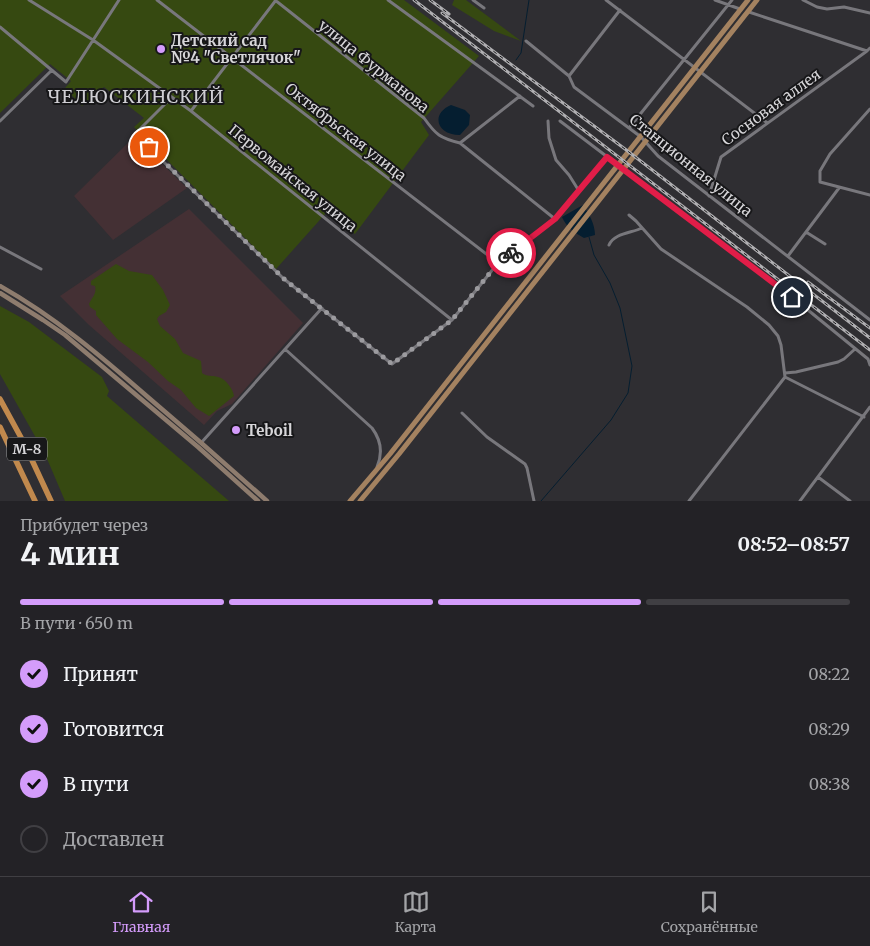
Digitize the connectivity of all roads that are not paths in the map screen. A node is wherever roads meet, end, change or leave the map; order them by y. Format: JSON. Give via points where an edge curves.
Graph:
{"nodes":[{"id":1,"x":29,"y":0,"type":"edge"},
{"id":2,"x":119,"y":0,"type":"edge"},
{"id":3,"x":157,"y":0,"type":"edge"},
{"id":4,"x":276,"y":0,"type":"edge"},
{"id":5,"x":388,"y":0,"type":"edge"},
{"id":6,"x":473,"y":0,"type":"edge"},
{"id":7,"x":606,"y":0,"type":"edge"},
{"id":8,"x":715,"y":0,"type":"edge"},
{"id":9,"x":732,"y":0,"type":"edge"},
{"id":10,"x":748,"y":0,"type":"edge"},
{"id":11,"x":803,"y":0,"type":"edge"},
{"id":12,"x":756,"y":1,"type":"edge"},
{"id":13,"x":728,"y":4,"type":"junction"},
{"id":14,"x":484,"y":8,"type":"dead end"},
{"id":15,"x":620,"y":10,"type":"junction"},
{"id":16,"x":870,"y":13,"type":"edge"},
{"id":17,"x":1,"y":29,"type":"edge"},
{"id":18,"x":93,"y":40,"type":"junction"},
{"id":19,"x":526,"y":41,"type":"dead end"},
{"id":20,"x":868,"y":50,"type":"edge"},
{"id":21,"x":232,"y":58,"type":"junction"},
{"id":22,"x":683,"y":59,"type":"junction"},
{"id":23,"x":52,"y":70,"type":"junction"},
{"id":24,"x":569,"y":76,"type":"junction"},
{"id":25,"x":520,"y":96,"type":"junction"},
{"id":26,"x":172,"y":97,"type":"junction"},
{"id":27,"x":532,"y":106,"type":"dead end"},
{"id":28,"x":191,"y":110,"type":"junction"},
{"id":29,"x":869,"y":112,"type":"edge"},
{"id":30,"x":548,"y":120,"type":"dead end"},
{"id":31,"x":0,"y":121,"type":"edge"},
{"id":32,"x":560,"y":121,"type":"dead end"},
{"id":33,"x":766,"y":122,"type":"junction"},
{"id":34,"x":629,"y":128,"type":"junction"},
{"id":35,"x":460,"y":143,"type":"junction"},
{"id":36,"x":607,"y":157,"type":"junction"},
{"id":37,"x":839,"y":188,"type":"junction"},
{"id":38,"x":579,"y":191,"type":"junction"},
{"id":39,"x":870,"y":195,"type":"edge"},
{"id":40,"x":709,"y":196,"type":"junction"},
{"id":41,"x":629,"y":215,"type":"dead end"},
{"id":42,"x":555,"y":219,"type":"junction"},
{"id":43,"x":642,"y":228,"type":"junction"},
{"id":44,"x":806,"y":232,"type":"junction"},
{"id":45,"x":609,"y":244,"type":"dead end"},
{"id":46,"x":825,"y":244,"type":"dead end"},
{"id":47,"x":0,"y":247,"type":"edge"},
{"id":48,"x":788,"y":256,"type":"junction"},
{"id":49,"x":498,"y":263,"type":"junction"},
{"id":50,"x":41,"y":269,"type":"dead end"},
{"id":51,"x":0,"y":286,"type":"edge"},
{"id":52,"x":0,"y":293,"type":"edge"},
{"id":53,"x":322,"y":308,"type":"junction"},
{"id":54,"x":452,"y":320,"type":"junction"},
{"id":55,"x":870,"y":320,"type":"edge"},
{"id":56,"x":855,"y":348,"type":"junction"},
{"id":57,"x":285,"y":349,"type":"junction"},
{"id":58,"x":870,"y":365,"type":"edge"},
{"id":59,"x":785,"y":375,"type":"junction"},
{"id":60,"x":0,"y":399,"type":"edge"},
{"id":61,"x":870,"y":407,"type":"edge"},
{"id":62,"x":462,"y":412,"type":"dead end"},
{"id":63,"x":864,"y":417,"type":"junction"},
{"id":64,"x":0,"y":427,"type":"edge"},
{"id":65,"x":201,"y":443,"type":"junction"},
{"id":66,"x":209,"y":453,"type":"junction"},
{"id":67,"x":373,"y":475,"type":"junction"},
{"id":68,"x":818,"y":477,"type":"junction"},
{"id":69,"x":51,"y":499,"type":"edge"},
{"id":70,"x":34,"y":501,"type":"edge"},
{"id":71,"x":258,"y":501,"type":"edge"},
{"id":72,"x":267,"y":501,"type":"edge"},
{"id":73,"x":350,"y":501,"type":"edge"},
{"id":74,"x":360,"y":501,"type":"edge"},
{"id":75,"x":534,"y":501,"type":"edge"},
{"id":76,"x":689,"y":501,"type":"edge"},
{"id":77,"x":800,"y":501,"type":"edge"},
{"id":78,"x":850,"y":501,"type":"edge"}],
"edges":[{"from":1,"to":18,"type":"street","name":"Первомайская улица"},
{"from":2,"to":18,"type":"street"},
{"from":3,"to":21,"type":"street","name":"Октябрьская улица"},
{"from":4,"to":21,"type":"street"},
{"from":4,"to":35,"type":"street","name":"улица Фурманова","via":[[424,118],[434,133]]},
{"from":5,"to":25,"type":"street"},
{"from":6,"to":14,"type":"street"},
{"from":7,"to":15,"type":"street"},
{"from":8,"to":13,"type":"street"},
{"from":9,"to":13,"type":"street"},
{"from":10,"to":67,"type":"main road"},
{"from":11,"to":16,"type":"street","via":[[827,9],[844,7]]},
{"from":12,"to":74,"type":"main road"},
{"from":13,"to":20,"type":"street"},
{"from":13,"to":22,"type":"street"},
{"from":15,"to":22,"type":"street"},
{"from":15,"to":24,"type":"street"},
{"from":17,"to":23,"type":"street"},
{"from":18,"to":23,"type":"street","via":[[66,82]]},
{"from":18,"to":26,"type":"street","name":"Первомайская улица"},
{"from":19,"to":24,"type":"street","name":"Станционная улица"},
{"from":20,"to":33,"type":"street","name":"Сосновая аллея"},
{"from":21,"to":28,"type":"street"},
{"from":21,"to":49,"type":"street","name":"Октябрьская улица"},
{"from":22,"to":33,"type":"street"},
{"from":22,"to":34,"type":"street"},
{"from":23,"to":31,"type":"street"},
{"from":24,"to":34,"type":"street","name":"Станционная улица","via":[[574,86]]},
{"from":25,"to":27,"type":"street"},
{"from":25,"to":35,"type":"street"},
{"from":26,"to":28,"type":"street","name":"Первомайская улица"},
{"from":26,"to":53,"type":"street","via":[[135,134],[284,279]]},
{"from":28,"to":54,"type":"street","name":"Первомайская улица"},
{"from":29,"to":37,"type":"street","via":[[830,154],[820,171],[820,182]]},
{"from":30,"to":38,"type":"street","via":[[549,138],[556,160]]},
{"from":32,"to":36,"type":"street"},
{"from":33,"to":40,"type":"street","name":"Сосновая аллея","via":[[721,157]]},
{"from":34,"to":40,"type":"street","name":"Станционная улица","via":[[641,136],[658,156]]},
{"from":35,"to":42,"type":"street","name":"улица Фурманова"},
{"from":36,"to":38,"type":"street"},
{"from":36,"to":56,"type":"street"},
{"from":37,"to":39,"type":"street"},
{"from":37,"to":44,"type":"street"},
{"from":38,"to":42,"type":"street"},
{"from":40,"to":48,"type":"street","name":"Станционная улица"},
{"from":41,"to":43,"type":"street"},
{"from":42,"to":49,"type":"street"},
{"from":43,"to":45,"type":"street","via":[[619,235]]},
{"from":43,"to":59,"type":"street","via":[[661,249],[769,325],[781,345]]},
{"from":44,"to":46,"type":"street"},
{"from":44,"to":48,"type":"street"},
{"from":47,"to":50,"type":"street"},
{"from":48,"to":55,"type":"street","name":"Станционная улица"},
{"from":49,"to":54,"type":"street"},
{"from":51,"to":65,"type":"street","via":[[68,330]]},
{"from":52,"to":66,"type":"street","via":[[65,335]]},
{"from":53,"to":54,"type":"street","via":[[392,364]]},
{"from":53,"to":57,"type":"street"},
{"from":56,"to":58,"type":"street"},
{"from":56,"to":59,"type":"street","via":[[841,361]]},
{"from":57,"to":65,"type":"street"},
{"from":57,"to":67,"type":"street","via":[[377,435],[381,456]]},
{"from":59,"to":63,"type":"street"},
{"from":59,"to":76,"type":"street"},
{"from":60,"to":69,"type":"highway","number":"М-8"},
{"from":61,"to":63,"type":"street"},
{"from":62,"to":75,"type":"street","via":[[487,436],[525,464]]},
{"from":63,"to":68,"type":"street"},
{"from":64,"to":70,"type":"highway","number":"М-8"},
{"from":65,"to":66,"type":"street"},
{"from":66,"to":71,"type":"street"},
{"from":66,"to":72,"type":"street"},
{"from":67,"to":73,"type":"main road"},
{"from":68,"to":77,"type":"street"},
{"from":68,"to":78,"type":"street"}]}
